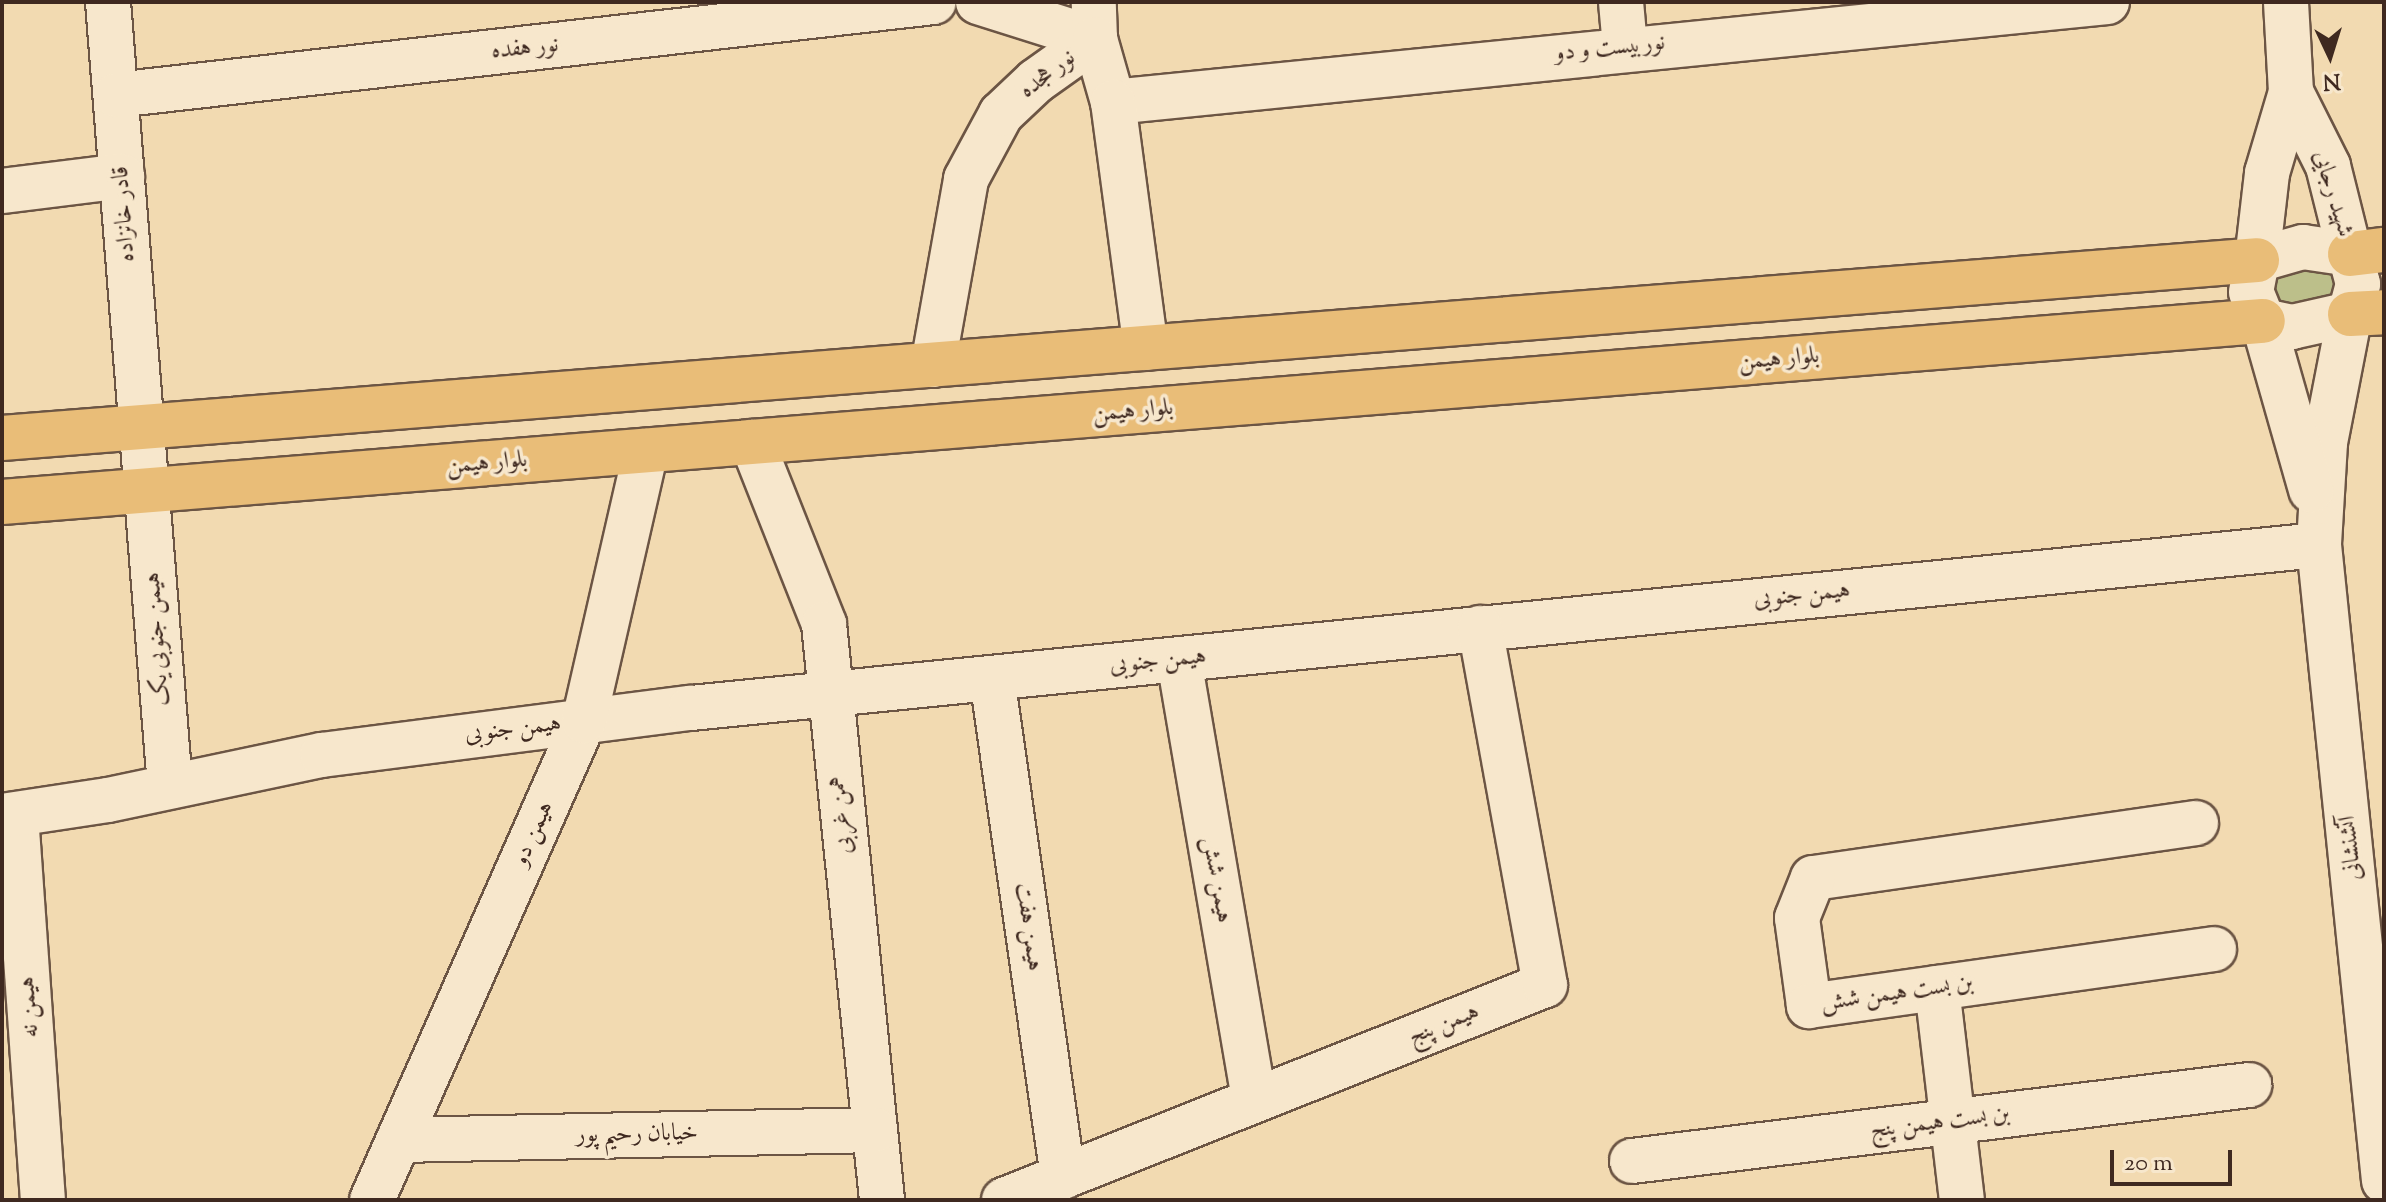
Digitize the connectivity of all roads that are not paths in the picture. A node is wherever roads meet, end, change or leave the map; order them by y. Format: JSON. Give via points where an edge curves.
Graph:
{"nodes":[{"id":1,"x":108,"y":2,"type":"edge"},
{"id":2,"x":934,"y":2,"type":"edge"},
{"id":3,"x":978,"y":2,"type":"edge"},
{"id":4,"x":1621,"y":2,"type":"edge"},
{"id":5,"x":2107,"y":2,"type":"edge"},
{"id":6,"x":2286,"y":2,"type":"edge"},
{"id":7,"x":1094,"y":21,"type":"edge"},
{"id":8,"x":1625,"y":47,"type":"junction"},
{"id":9,"x":2291,"y":92,"type":"junction"},
{"id":10,"x":116,"y":95,"type":"junction"},
{"id":11,"x":1113,"y":102,"type":"junction"},
{"id":12,"x":122,"y":176,"type":"junction"},
{"id":13,"x":2,"y":191,"type":"edge"},
{"id":14,"x":2367,"y":252,"type":"edge"},
{"id":15,"x":2257,"y":260,"type":"junction"},
{"id":16,"x":2367,"y":313,"type":"edge"},
{"id":17,"x":2263,"y":321,"type":"junction"},
{"id":18,"x":1146,"y":348,"type":"junction"},
{"id":19,"x":933,"y":365,"type":"junction"},
{"id":20,"x":142,"y":427,"type":"junction"},
{"id":21,"x":2,"y":438,"type":"edge"},
{"id":22,"x":752,"y":442,"type":"junction"},
{"id":23,"x":646,"y":451,"type":"junction"},
{"id":24,"x":148,"y":491,"type":"junction"},
{"id":25,"x":2,"y":502,"type":"edge"},
{"id":26,"x":2319,"y":530,"type":"junction"},
{"id":27,"x":1480,"y":628,"type":"junction"},
{"id":28,"x":1179,"y":660,"type":"junction"},
{"id":29,"x":992,"y":678,"type":"junction"},
{"id":30,"x":830,"y":694,"type":"junction"},
{"id":31,"x":584,"y":721,"type":"junction"},
{"id":32,"x":170,"y":787,"type":"junction"},
{"id":33,"x":9,"y":816,"type":"edge"},
{"id":34,"x":2196,"y":823,"type":"dead end"},
{"id":35,"x":2372,"y":917,"type":"edge"},
{"id":36,"x":2214,"y":949,"type":"dead end"},
{"id":37,"x":1937,"y":988,"type":"junction"},
{"id":38,"x":2249,"y":1085,"type":"dead end"},
{"id":39,"x":1254,"y":1100,"type":"junction"},
{"id":40,"x":1953,"y":1121,"type":"junction"},
{"id":41,"x":875,"y":1130,"type":"junction"},
{"id":42,"x":399,"y":1140,"type":"junction"},
{"id":43,"x":1632,"y":1161,"type":"dead end"},
{"id":44,"x":1063,"y":1177,"type":"junction"},
{"id":45,"x":2384,"y":1181,"type":"edge"},
{"id":46,"x":43,"y":1200,"type":"edge"},
{"id":47,"x":372,"y":1200,"type":"edge"},
{"id":48,"x":882,"y":1200,"type":"edge"},
{"id":49,"x":1004,"y":1200,"type":"edge"},
{"id":50,"x":1962,"y":1200,"type":"edge"}],
"edges":[{"from":1,"to":10,"type":"street","name":"قادر خانزاده"},
{"from":2,"to":10,"type":"street","name":"نور هفده"},
{"from":3,"to":7,"type":"street"},
{"from":4,"to":8,"type":"street"},
{"from":5,"to":8,"type":"street","name":"نوربیست و دو"},
{"from":6,"to":9,"type":"street","name":"شهید رجایی"},
{"from":7,"to":11,"type":"street","name":"نور هجده"},
{"from":7,"to":19,"type":"street","name":"نور هجده","via":[[1001,114],[966,179]]},
{"from":8,"to":11,"type":"street","name":"نوربیست و دو"},
{"from":9,"to":14,"type":"street","name":"شهید رجایی"},
{"from":9,"to":15,"type":"street","name":"شهید رجایی","via":[[2267,173]]},
{"from":10,"to":12,"type":"street","name":"قادر خانزاده"},
{"from":11,"to":18,"type":"street","name":"نور هجده"},
{"from":12,"to":13,"type":"street"},
{"from":12,"to":20,"type":"street","name":"قادر خانزاده"},
{"from":14,"to":15,"type":"street","via":[[2303,247]]},
{"from":14,"to":16,"type":"street","name":"شهید رجایی","via":[[2358,284]]},
{"from":15,"to":17,"type":"street","name":"شهید رجایی","via":[[2251,292]]},
{"from":15,"to":18,"type":"main road"},
{"from":16,"to":17,"type":"street","via":[[2292,327]]},
{"from":16,"to":26,"type":"street","name":"آتشنشانی","via":[[2331,398]]},
{"from":17,"to":22,"type":"main road","name":"بلوار هیمن"},
{"from":17,"to":26,"type":"street","name":"آتشنشانی"},
{"from":18,"to":19,"type":"main road"},
{"from":19,"to":20,"type":"main road"},
{"from":20,"to":21,"type":"main road"},
{"from":20,"to":24,"type":"street","name":"قادر خانزاده"},
{"from":22,"to":23,"type":"main road","name":"بلوار هیمن"},
{"from":22,"to":30,"type":"street","name":"همن غربی","via":[[824,624]]},
{"from":23,"to":24,"type":"main road","name":"بلوار هیمن"},
{"from":23,"to":31,"type":"street","name":"هیمن دو"},
{"from":24,"to":25,"type":"main road","name":"بلوار هیمن"},
{"from":24,"to":32,"type":"street","name":"هیمن جنوبی یک"},
{"from":26,"to":27,"type":"street","name":"هیمن جنوبی"},
{"from":26,"to":35,"type":"street","name":"آتشنشانی"},
{"from":27,"to":28,"type":"street","name":"هیمن جنوبی"},
{"from":27,"to":39,"type":"street","name":"هیمن پنج","via":[[1545,985]]},
{"from":28,"to":29,"type":"street","name":"هیمن جنوبی"},
{"from":28,"to":39,"type":"street","name":"هیمن شش"},
{"from":29,"to":30,"type":"street","name":"هیمن جنوبی"},
{"from":29,"to":44,"type":"street","name":"هیمن هفت"},
{"from":30,"to":31,"type":"street","name":"هیمن جنوبی"},
{"from":30,"to":41,"type":"street","name":"همن غربی"},
{"from":31,"to":32,"type":"street","name":"هیمن جنوبی","via":[[322,755]]},
{"from":31,"to":42,"type":"street","name":"هیمن دو"},
{"from":32,"to":33,"type":"street","name":"هیمن جنوبی"},
{"from":33,"to":46,"type":"street","name":"هیمن نه"},
{"from":34,"to":37,"type":"street","name":"بن بست هیمن شش","via":[[1813,878],[1797,918],[1809,1006]]},
{"from":35,"to":45,"type":"street","name":"آتشنشانی"},
{"from":36,"to":37,"type":"street","name":"بن بست هیمن شش"},
{"from":37,"to":40,"type":"street"},
{"from":38,"to":40,"type":"street","name":"بن بست هیمن پنج"},
{"from":39,"to":44,"type":"street","name":"هیمن پنج"},
{"from":40,"to":43,"type":"street","name":"بن بست هیمن پنج"},
{"from":40,"to":50,"type":"street"},
{"from":41,"to":42,"type":"street","name":"خیابان رحیم پور"},
{"from":41,"to":48,"type":"street","name":"همن غربی"},
{"from":42,"to":47,"type":"street","name":"هیمن دو"},
{"from":44,"to":49,"type":"street","name":"هیمن پنج"}]}
